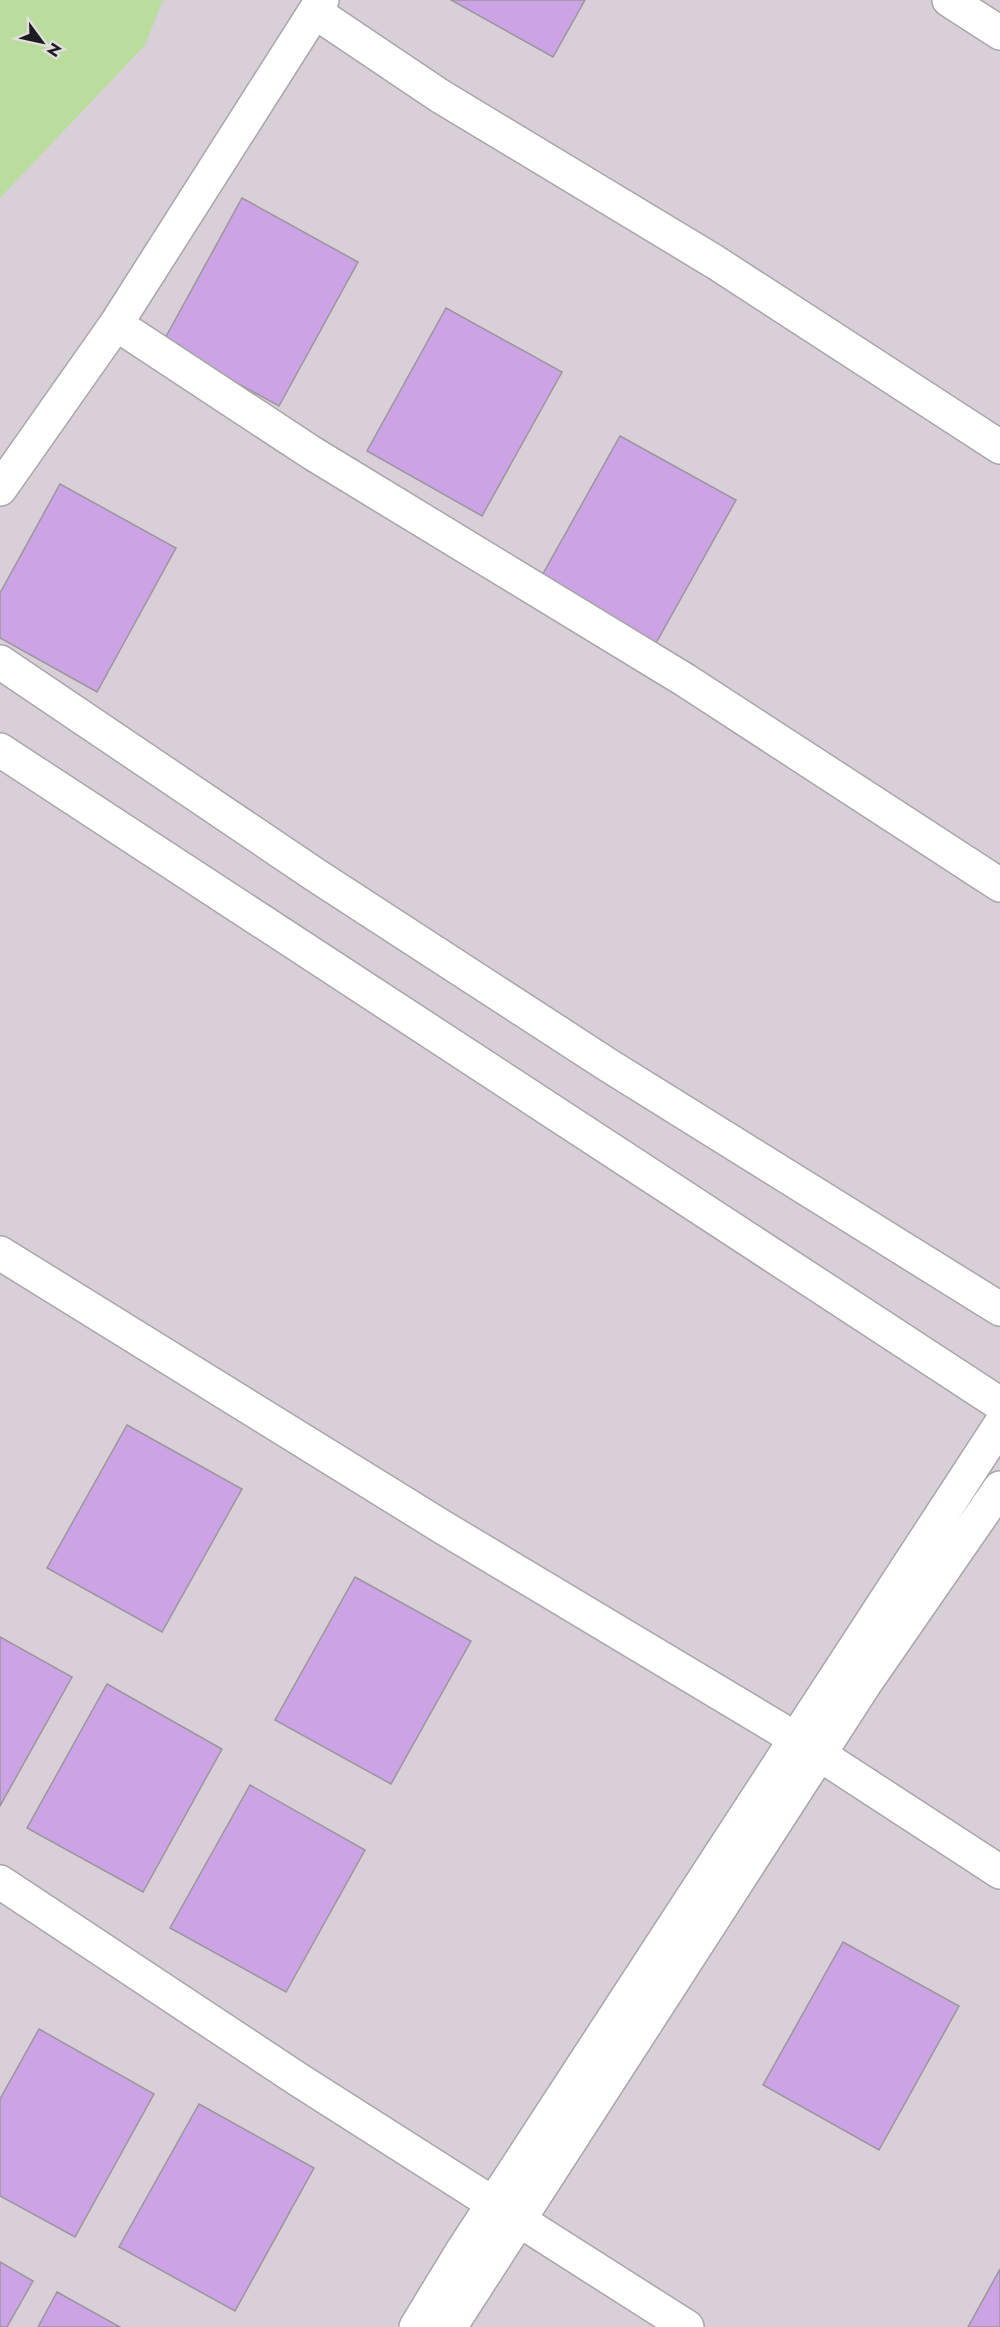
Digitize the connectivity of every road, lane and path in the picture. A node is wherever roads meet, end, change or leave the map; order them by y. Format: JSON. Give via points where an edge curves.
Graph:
{"nodes":[{"id":1,"x":949,"y":0,"type":"edge"},
{"id":2,"x":318,"y":6,"type":"edge"},
{"id":3,"x":1000,"y":33,"type":"edge"},
{"id":4,"x":116,"y":324,"type":"junction"},
{"id":5,"x":1000,"y":447,"type":"edge"},
{"id":6,"x":0,"y":489,"type":"edge"},
{"id":7,"x":0,"y":662,"type":"edge"},
{"id":8,"x":0,"y":750,"type":"edge"},
{"id":9,"x":1000,"y":885,"type":"edge"},
{"id":10,"x":0,"y":1253,"type":"edge"},
{"id":11,"x":1000,"y":1309,"type":"edge"},
{"id":12,"x":1000,"y":1404,"type":"edge"},
{"id":13,"x":1000,"y":1425,"type":"edge"},
{"id":14,"x":1000,"y":1488,"type":"edge"},
{"id":15,"x":808,"y":1746,"type":"junction"},
{"id":16,"x":1000,"y":1872,"type":"edge"},
{"id":17,"x":0,"y":1882,"type":"edge"},
{"id":18,"x":505,"y":2212,"type":"junction"},
{"id":19,"x":416,"y":2327,"type":"edge"},
{"id":20,"x":450,"y":2327,"type":"edge"},
{"id":21,"x":687,"y":2327,"type":"edge"}],
"edges":[{"from":1,"to":3,"type":"lane"},
{"from":2,"to":4,"type":"lane"},
{"from":2,"to":5,"type":"lane","via":[[440,96],[715,262]]},
{"from":4,"to":6,"type":"lane"},
{"from":4,"to":9,"type":"lane","via":[[312,453],[686,680]]},
{"from":7,"to":11,"type":"lane","via":[[317,876],[608,1065]]},
{"from":8,"to":12,"type":"lane"},
{"from":10,"to":15,"type":"lane","via":[[444,1528]]},
{"from":13,"to":15,"type":"lane"},
{"from":14,"to":15,"type":"lane"},
{"from":15,"to":16,"type":"lane"},
{"from":15,"to":18,"type":"lane"},
{"from":17,"to":18,"type":"lane"},
{"from":18,"to":19,"type":"lane"},
{"from":18,"to":20,"type":"lane"},
{"from":18,"to":21,"type":"lane"}]}
